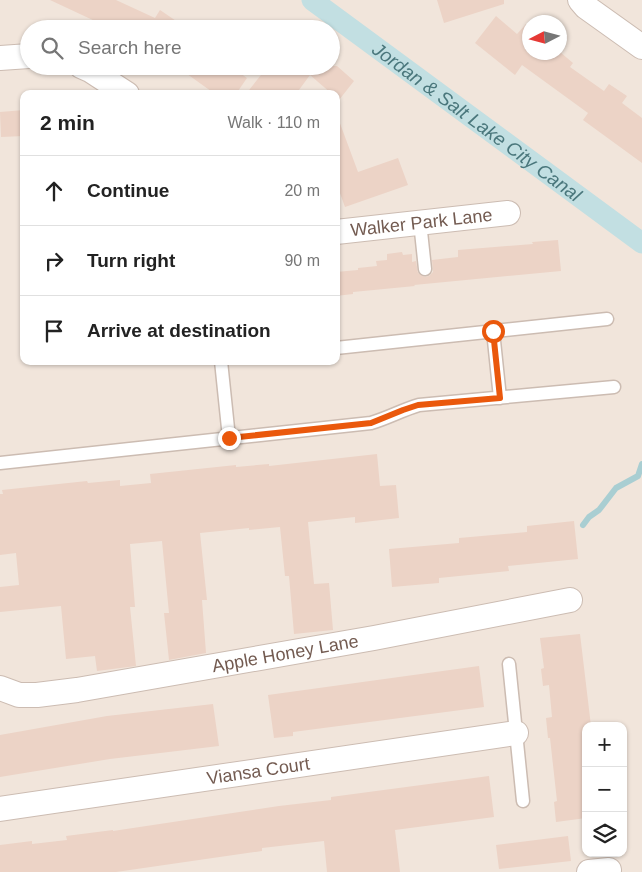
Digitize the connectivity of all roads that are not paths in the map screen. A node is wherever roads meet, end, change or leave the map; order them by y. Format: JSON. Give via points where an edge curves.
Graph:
{"nodes":[{"id":1,"x":580,"y":0,"type":"edge"},
{"id":2,"x":642,"y":47,"type":"edge"},
{"id":3,"x":20,"y":57,"type":"edge"},
{"id":4,"x":0,"y":58,"type":"edge"},
{"id":5,"x":98,"y":75,"type":"edge"},
{"id":6,"x":120,"y":90,"type":"edge"},
{"id":7,"x":508,"y":213,"type":"dead end"},
{"id":8,"x":420,"y":222,"type":"junction"},
{"id":9,"x":340,"y":232,"type":"edge"},
{"id":10,"x":425,"y":269,"type":"dead end"},
{"id":11,"x":607,"y":319,"type":"dead end"},
{"id":12,"x":493,"y":331,"type":"junction"},
{"id":13,"x":340,"y":348,"type":"edge"},
{"id":14,"x":221,"y":365,"type":"edge"},
{"id":15,"x":614,"y":387,"type":"dead end"},
{"id":16,"x":500,"y":398,"type":"junction"},
{"id":17,"x":229,"y":438,"type":"junction"},
{"id":18,"x":0,"y":463,"type":"edge"},
{"id":19,"x":570,"y":600,"type":"dead end"},
{"id":20,"x":509,"y":664,"type":"dead end"},
{"id":21,"x":0,"y":688,"type":"edge"},
{"id":22,"x":516,"y":733,"type":"junction"},
{"id":23,"x":523,"y":801,"type":"dead end"},
{"id":24,"x":0,"y":809,"type":"edge"}],
"edges":[{"from":1,"to":2,"type":"street"},
{"from":3,"to":4,"type":"street"},
{"from":5,"to":6,"type":"street"},
{"from":7,"to":8,"type":"street","name":"Walker Park Lane"},
{"from":8,"to":9,"type":"street","name":"Walker Park Lane"},
{"from":8,"to":10,"type":"lane"},
{"from":11,"to":12,"type":"lane"},
{"from":12,"to":13,"type":"lane"},
{"from":12,"to":16,"type":"lane"},
{"from":14,"to":17,"type":"lane"},
{"from":15,"to":16,"type":"lane"},
{"from":16,"to":17,"type":"lane","via":[[418,405],[371,423]]},
{"from":17,"to":18,"type":"lane"},
{"from":19,"to":21,"type":"street","name":"Apple Honey Lane","via":[[77,690],[20,695]]},
{"from":20,"to":22,"type":"lane"},
{"from":22,"to":23,"type":"lane"},
{"from":22,"to":24,"type":"street","name":"Viansa Court"}]}
